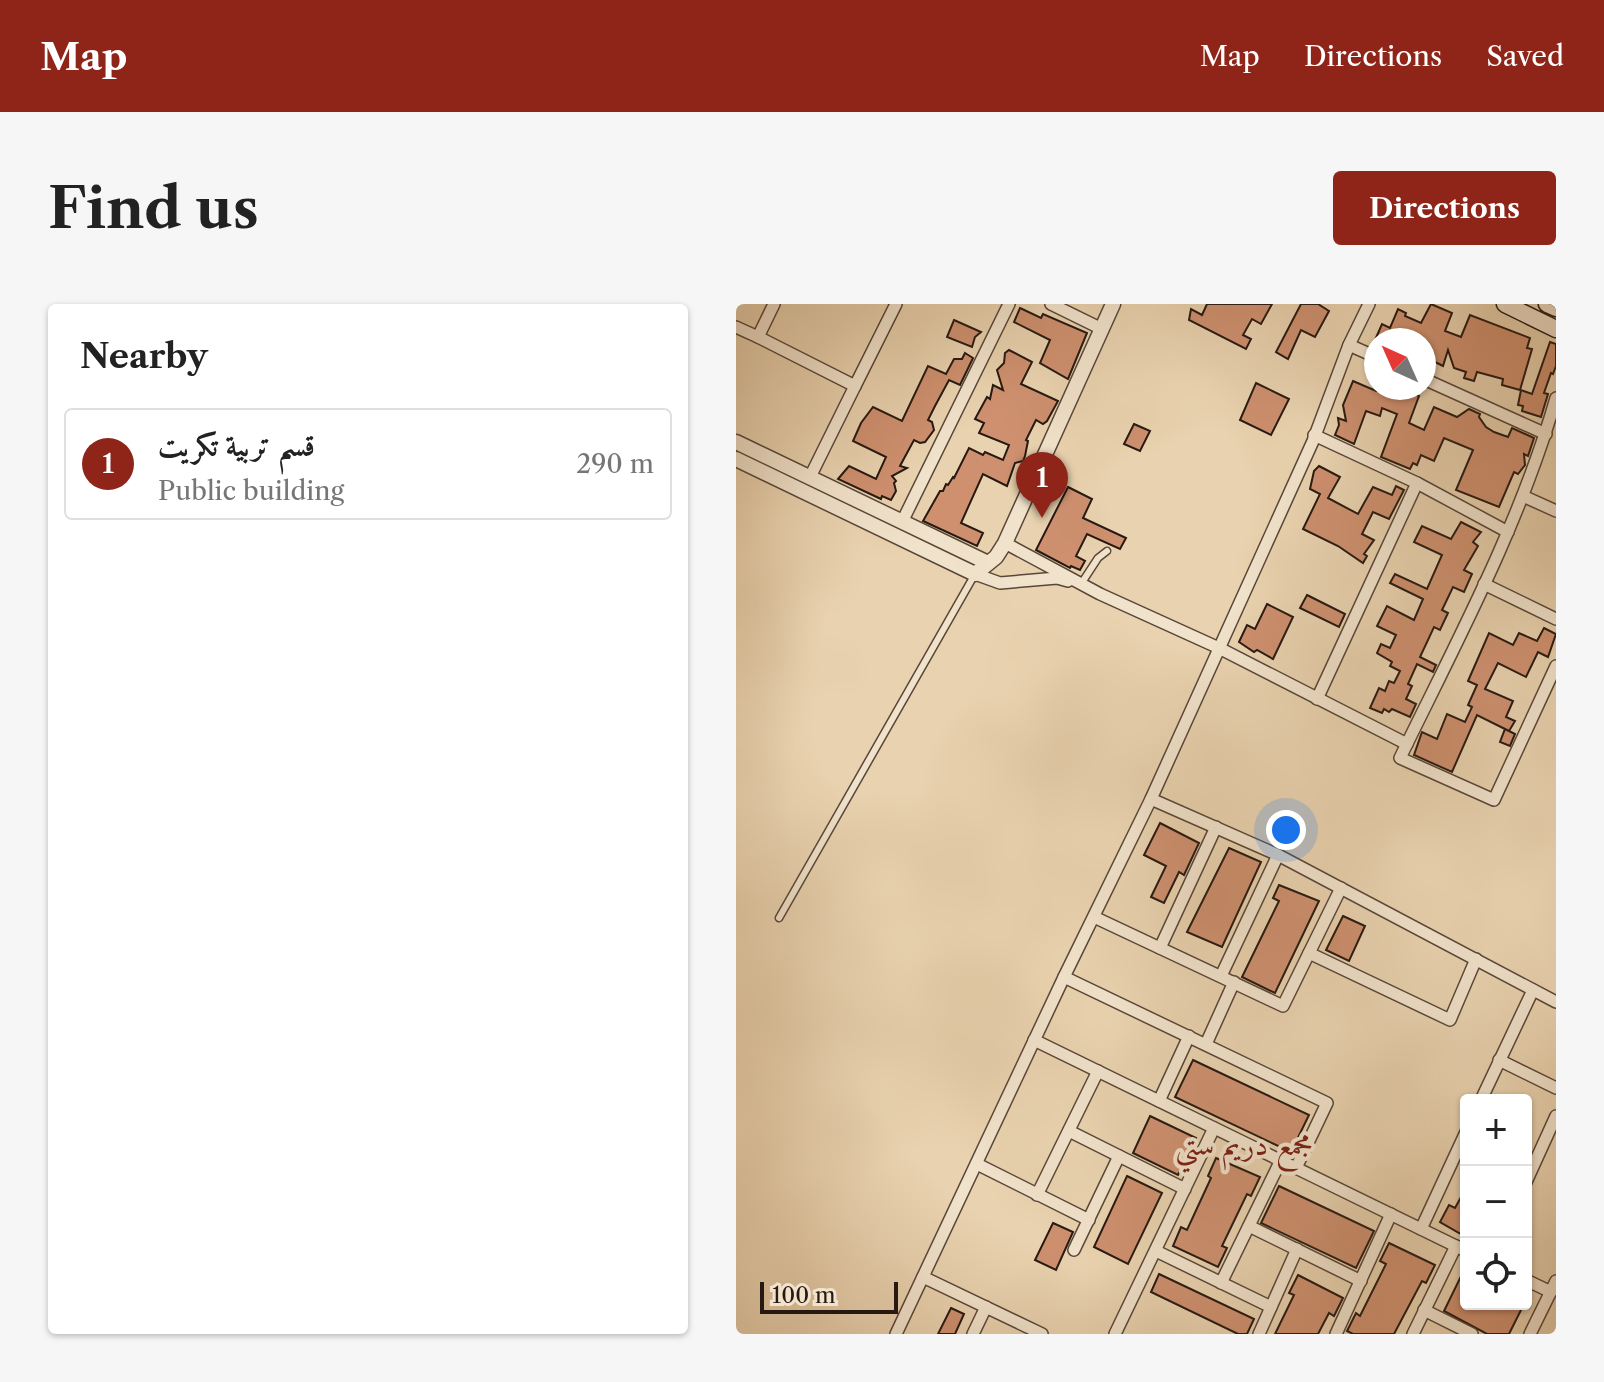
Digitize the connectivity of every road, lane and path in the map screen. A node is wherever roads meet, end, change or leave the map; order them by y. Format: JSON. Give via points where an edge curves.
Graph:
{"nodes":[{"id":1,"x":774,"y":304,"type":"edge"},
{"id":2,"x":896,"y":304,"type":"edge"},
{"id":3,"x":1009,"y":304,"type":"edge"},
{"id":4,"x":1051,"y":304,"type":"edge"},
{"id":5,"x":1113,"y":304,"type":"edge"},
{"id":6,"x":1369,"y":304,"type":"edge"},
{"id":7,"x":1505,"y":304,"type":"edge"},
{"id":8,"x":1547,"y":304,"type":"edge"},
{"id":9,"x":1556,"y":308,"type":"edge"},
{"id":10,"x":736,"y":327,"type":"edge"},
{"id":11,"x":1102,"y":329,"type":"junction"},
{"id":12,"x":1556,"y":329,"type":"edge"},
{"id":13,"x":758,"y":337,"type":"junction"},
{"id":14,"x":1349,"y":345,"type":"junction"},
{"id":15,"x":1364,"y":352,"type":"edge"},
{"id":16,"x":1436,"y":384,"type":"edge"},
{"id":17,"x":855,"y":386,"type":"junction"},
{"id":18,"x":1556,"y":398,"type":"edge"},
{"id":19,"x":1546,"y":434,"type":"junction"},
{"id":20,"x":1314,"y":435,"type":"junction"},
{"id":21,"x":736,"y":442,"type":"edge"},
{"id":22,"x":736,"y":459,"type":"edge"},
{"id":23,"x":810,"y":477,"type":"junction"},
{"id":24,"x":1417,"y":483,"type":"junction"},
{"id":25,"x":1523,"y":496,"type":"junction"},
{"id":26,"x":1556,"y":511,"type":"edge"},
{"id":27,"x":902,"y":522,"type":"junction"},
{"id":28,"x":1508,"y":532,"type":"junction"},
{"id":29,"x":1005,"y":543,"type":"junction"},
{"id":30,"x":1107,"y":551,"type":"dead end"},
{"id":31,"x":988,"y":563,"type":"junction"},
{"id":32,"x":975,"y":574,"type":"junction"},
{"id":33,"x":1081,"y":584,"type":"junction"},
{"id":34,"x":1484,"y":584,"type":"junction"},
{"id":35,"x":1556,"y":619,"type":"edge"},
{"id":36,"x":1219,"y":648,"type":"junction"},
{"id":37,"x":1556,"y":666,"type":"edge"},
{"id":38,"x":1317,"y":699,"type":"junction"},
{"id":39,"x":1407,"y":744,"type":"junction"},
{"id":40,"x":1151,"y":799,"type":"junction"},
{"id":41,"x":1216,"y":827,"type":"junction"},
{"id":42,"x":1278,"y":855,"type":"junction"},
{"id":43,"x":1341,"y":888,"type":"junction"},
{"id":44,"x":1094,"y":917,"type":"junction"},
{"id":45,"x":779,"y":918,"type":"dead end"},
{"id":46,"x":1160,"y":948,"type":"junction"},
{"id":47,"x":1309,"y":953,"type":"junction"},
{"id":48,"x":1476,"y":959,"type":"junction"},
{"id":49,"x":1221,"y":976,"type":"junction"},
{"id":50,"x":1064,"y":977,"type":"junction"},
{"id":51,"x":1234,"y":982,"type":"junction"},
{"id":52,"x":1533,"y":990,"type":"junction"},
{"id":53,"x":1556,"y":1002,"type":"edge"},
{"id":54,"x":1189,"y":1036,"type":"junction"},
{"id":55,"x":1034,"y":1040,"type":"junction"},
{"id":56,"x":1206,"y":1044,"type":"junction"},
{"id":57,"x":1499,"y":1060,"type":"junction"},
{"id":58,"x":1098,"y":1071,"type":"junction"},
{"id":59,"x":1556,"y":1088,"type":"edge"},
{"id":60,"x":1484,"y":1094,"type":"edge"},
{"id":61,"x":1159,"y":1101,"type":"junction"},
{"id":62,"x":1556,"y":1116,"type":"edge"},
{"id":63,"x":1214,"y":1128,"type":"junction"},
{"id":64,"x":1069,"y":1131,"type":"junction"},
{"id":65,"x":1460,"y":1145,"type":"edge"},
{"id":66,"x":1119,"y":1156,"type":"junction"},
{"id":67,"x":1281,"y":1160,"type":"junction"},
{"id":68,"x":977,"y":1164,"type":"junction"},
{"id":69,"x":1296,"y":1168,"type":"junction"},
{"id":70,"x":1532,"y":1169,"type":"edge"},
{"id":71,"x":1185,"y":1189,"type":"junction"},
{"id":72,"x":1037,"y":1195,"type":"junction"},
{"id":73,"x":1391,"y":1214,"type":"junction"},
{"id":74,"x":1089,"y":1220,"type":"junction"},
{"id":75,"x":1249,"y":1226,"type":"junction"},
{"id":76,"x":1421,"y":1229,"type":"junction"},
{"id":77,"x":1460,"y":1248,"type":"edge"},
{"id":78,"x":1297,"y":1249,"type":"junction"},
{"id":79,"x":1074,"y":1250,"type":"dead end"},
{"id":80,"x":1460,"y":1250,"type":"edge"},
{"id":81,"x":1156,"y":1251,"type":"junction"},
{"id":82,"x":923,"y":1277,"type":"junction"},
{"id":83,"x":1361,"y":1281,"type":"junction"},
{"id":84,"x":1532,"y":1282,"type":"edge"},
{"id":85,"x":1221,"y":1283,"type":"junction"},
{"id":86,"x":1553,"y":1287,"type":"edge"},
{"id":87,"x":986,"y":1307,"type":"junction"},
{"id":88,"x":1271,"y":1307,"type":"junction"},
{"id":89,"x":1424,"y":1310,"type":"junction"},
{"id":90,"x":1455,"y":1330,"type":"edge"},
{"id":91,"x":896,"y":1334,"type":"edge"},
{"id":92,"x":973,"y":1334,"type":"edge"},
{"id":93,"x":1042,"y":1334,"type":"edge"},
{"id":94,"x":1115,"y":1334,"type":"edge"},
{"id":95,"x":1259,"y":1334,"type":"edge"},
{"id":96,"x":1336,"y":1334,"type":"edge"},
{"id":97,"x":1413,"y":1334,"type":"edge"},
{"id":98,"x":1472,"y":1334,"type":"edge"},
{"id":99,"x":1530,"y":1334,"type":"edge"}],
"edges":[{"from":1,"to":13,"type":"street"},
{"from":2,"to":17,"type":"street"},
{"from":3,"to":27,"type":"street"},
{"from":4,"to":11,"type":"street"},
{"from":5,"to":11,"type":"street"},
{"from":6,"to":14,"type":"street"},
{"from":7,"to":12,"type":"main road"},
{"from":8,"to":9,"type":"main road"},
{"from":10,"to":13,"type":"street"},
{"from":11,"to":29,"type":"street"},
{"from":13,"to":17,"type":"street"},
{"from":14,"to":15,"type":"street"},
{"from":14,"to":20,"type":"street"},
{"from":16,"to":19,"type":"street"},
{"from":17,"to":23,"type":"street"},
{"from":18,"to":19,"type":"street"},
{"from":19,"to":25,"type":"street"},
{"from":20,"to":24,"type":"street"},
{"from":20,"to":36,"type":"street"},
{"from":21,"to":23,"type":"street"},
{"from":22,"to":32,"type":"street"},
{"from":23,"to":27,"type":"street"},
{"from":24,"to":28,"type":"street"},
{"from":24,"to":38,"type":"street"},
{"from":25,"to":26,"type":"street"},
{"from":25,"to":28,"type":"street"},
{"from":27,"to":31,"type":"street"},
{"from":28,"to":34,"type":"street"},
{"from":29,"to":31,"type":"street"},
{"from":29,"to":33,"type":"street"},
{"from":30,"to":33,"type":"lane"},
{"from":31,"to":32,"type":"street"},
{"from":32,"to":33,"type":"street","via":[[1000,583],[1057,578]]},
{"from":32,"to":45,"type":"lane"},
{"from":33,"to":36,"type":"street"},
{"from":34,"to":35,"type":"street"},
{"from":34,"to":39,"type":"street"},
{"from":36,"to":38,"type":"street"},
{"from":36,"to":40,"type":"street"},
{"from":37,"to":39,"type":"street","via":[[1494,800],[1400,758]]},
{"from":38,"to":39,"type":"street"},
{"from":40,"to":41,"type":"street"},
{"from":40,"to":44,"type":"street"},
{"from":41,"to":42,"type":"street"},
{"from":41,"to":46,"type":"street"},
{"from":42,"to":43,"type":"street"},
{"from":42,"to":49,"type":"street"},
{"from":43,"to":47,"type":"street"},
{"from":43,"to":48,"type":"street"},
{"from":44,"to":46,"type":"street"},
{"from":44,"to":50,"type":"street"},
{"from":46,"to":49,"type":"street"},
{"from":47,"to":48,"type":"street","via":[[1450,1020]]},
{"from":47,"to":51,"type":"street","via":[[1283,1006]]},
{"from":48,"to":52,"type":"street"},
{"from":49,"to":51,"type":"street"},
{"from":50,"to":54,"type":"street"},
{"from":50,"to":55,"type":"street"},
{"from":51,"to":56,"type":"street"},
{"from":52,"to":53,"type":"street"},
{"from":52,"to":57,"type":"street"},
{"from":54,"to":56,"type":"street"},
{"from":54,"to":61,"type":"street"},
{"from":55,"to":58,"type":"street"},
{"from":55,"to":68,"type":"street"},
{"from":56,"to":69,"type":"street","via":[[1327,1103]]},
{"from":57,"to":59,"type":"street"},
{"from":57,"to":60,"type":"street"},
{"from":58,"to":61,"type":"street"},
{"from":58,"to":64,"type":"street"},
{"from":61,"to":63,"type":"street"},
{"from":62,"to":70,"type":"street"},
{"from":63,"to":67,"type":"street"},
{"from":63,"to":71,"type":"street"},
{"from":64,"to":66,"type":"street"},
{"from":64,"to":72,"type":"street"},
{"from":65,"to":76,"type":"street"},
{"from":66,"to":71,"type":"street"},
{"from":66,"to":74,"type":"street"},
{"from":67,"to":69,"type":"street"},
{"from":67,"to":75,"type":"street"},
{"from":68,"to":72,"type":"street"},
{"from":68,"to":82,"type":"street"},
{"from":69,"to":73,"type":"street"},
{"from":71,"to":81,"type":"street"},
{"from":72,"to":74,"type":"street"},
{"from":73,"to":76,"type":"street"},
{"from":73,"to":83,"type":"street"},
{"from":74,"to":79,"type":"street"},
{"from":75,"to":78,"type":"street"},
{"from":75,"to":85,"type":"street"},
{"from":76,"to":77,"type":"street"},
{"from":78,"to":83,"type":"street"},
{"from":78,"to":88,"type":"street"},
{"from":80,"to":89,"type":"street"},
{"from":81,"to":85,"type":"street"},
{"from":81,"to":94,"type":"street"},
{"from":82,"to":87,"type":"street"},
{"from":82,"to":91,"type":"street"},
{"from":83,"to":96,"type":"street"},
{"from":84,"to":86,"type":"street"},
{"from":85,"to":88,"type":"street"},
{"from":86,"to":99,"type":"street"},
{"from":87,"to":92,"type":"street"},
{"from":87,"to":93,"type":"street"},
{"from":88,"to":95,"type":"street"},
{"from":89,"to":90,"type":"street"},
{"from":89,"to":97,"type":"street"},
{"from":90,"to":98,"type":"street"}]}
